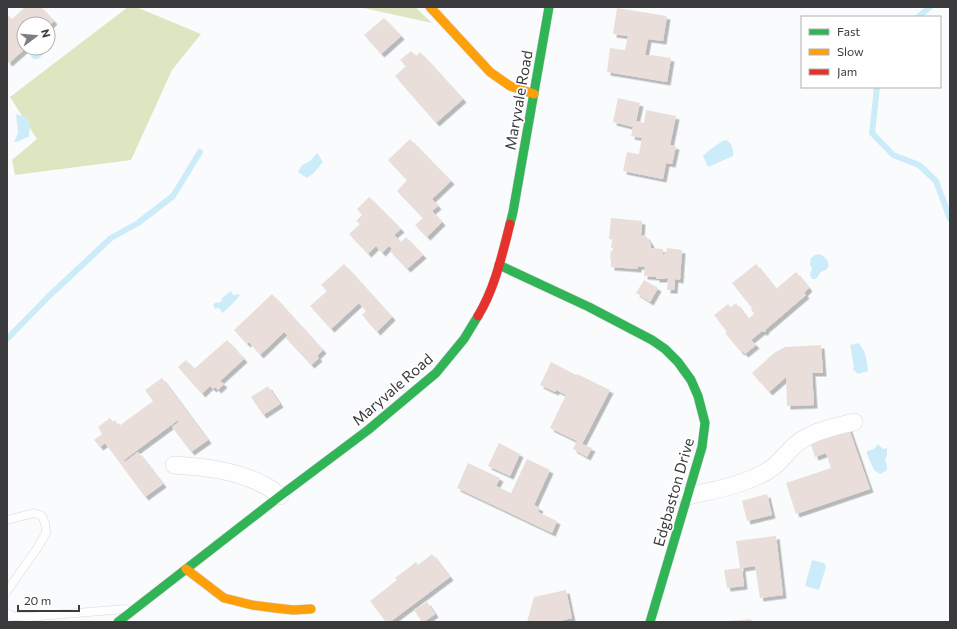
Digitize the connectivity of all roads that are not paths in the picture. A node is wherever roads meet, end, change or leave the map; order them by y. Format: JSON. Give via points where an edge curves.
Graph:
{"nodes":[{"id":1,"x":430,"y":7,"type":"edge"},
{"id":2,"x":549,"y":7,"type":"edge"},
{"id":3,"x":534,"y":94,"type":"junction"},
{"id":4,"x":500,"y":265,"type":"junction"},
{"id":5,"x":854,"y":422,"type":"dead end"},
{"id":6,"x":174,"y":465,"type":"dead end"},
{"id":7,"x":280,"y":496,"type":"junction"},
{"id":8,"x":688,"y":496,"type":"junction"},
{"id":9,"x":7,"y":520,"type":"edge"},
{"id":10,"x":186,"y":569,"type":"junction"},
{"id":11,"x":7,"y":591,"type":"edge"},
{"id":12,"x":135,"y":609,"type":"junction"},
{"id":13,"x":311,"y":609,"type":"dead end"},
{"id":14,"x":7,"y":613,"type":"edge"},
{"id":15,"x":291,"y":616,"type":"edge"},
{"id":16,"x":118,"y":622,"type":"edge"},
{"id":17,"x":650,"y":622,"type":"edge"}],
"edges":[{"from":1,"to":3,"type":"street","via":[[490,72],[510,86]]},
{"from":2,"to":3,"type":"street","name":"Maryvale Road"},
{"from":3,"to":4,"type":"street","name":"Maryvale Road","via":[[513,212]]},
{"from":4,"to":7,"type":"street","name":"Maryvale Road","via":[[485,304],[464,339],[436,374],[368,430]]},
{"from":4,"to":8,"type":"street","name":"Edgbaston Drive","via":[[652,340],[678,362],[691,380],[698,396],[705,424],[702,447]]},
{"from":5,"to":8,"type":"street","via":[[809,436],[796,444],[770,469],[757,476]]},
{"from":6,"to":7,"type":"street","via":[[234,473],[264,484]]},
{"from":7,"to":10,"type":"street","name":"Maryvale Road"},
{"from":8,"to":17,"type":"street","name":"Edgbaston Drive"},
{"from":9,"to":11,"type":"lane","via":[[34,512],[42,516],[46,533]]},
{"from":10,"to":12,"type":"street","name":"Maryvale Road"},
{"from":10,"to":15,"type":"street","via":[[224,598]]},
{"from":12,"to":14,"type":"lane","via":[[28,617],[12,616]]},
{"from":12,"to":16,"type":"street","name":"Maryvale Road"},
{"from":13,"to":15,"type":"street"}]}
